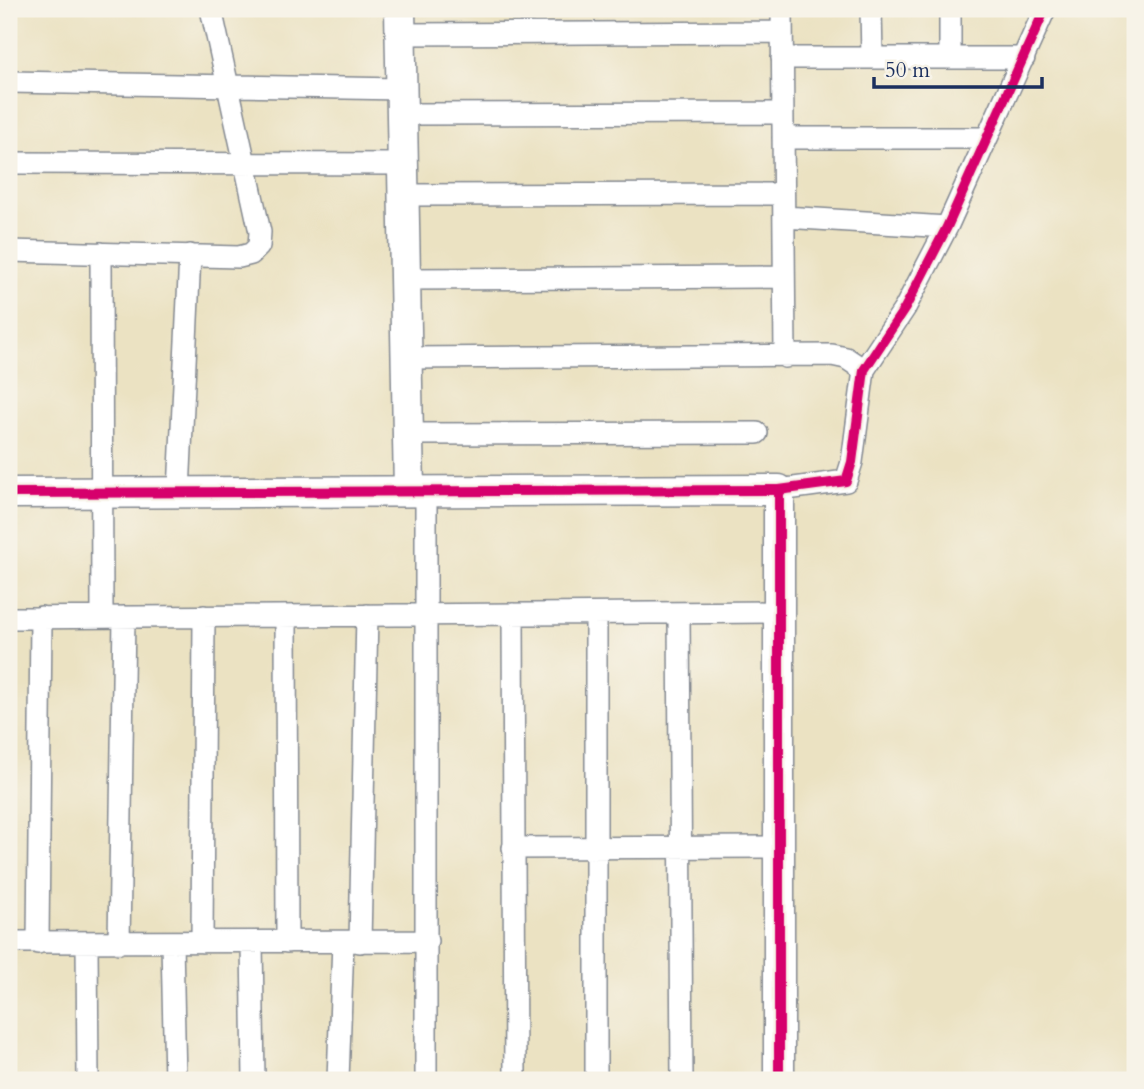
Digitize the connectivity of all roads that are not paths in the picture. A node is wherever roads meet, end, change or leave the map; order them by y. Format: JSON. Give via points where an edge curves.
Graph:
{"nodes":[{"id":1,"x":211,"y":9,"type":"edge"},
{"id":2,"x":782,"y":9,"type":"edge"},
{"id":3,"x":871,"y":9,"type":"edge"},
{"id":4,"x":950,"y":9,"type":"edge"},
{"id":5,"x":1045,"y":9,"type":"edge"},
{"id":6,"x":400,"y":21,"type":"edge"},
{"id":7,"x":782,"y":32,"type":"junction"},
{"id":8,"x":782,"y":58,"type":"junction"},
{"id":9,"x":872,"y":58,"type":"junction"},
{"id":10,"x":950,"y":58,"type":"junction"},
{"id":11,"x":1024,"y":58,"type":"junction"},
{"id":12,"x":9,"y":82,"type":"edge"},
{"id":13,"x":229,"y":86,"type":"junction"},
{"id":14,"x":401,"y":102,"type":"junction"},
{"id":15,"x":783,"y":113,"type":"junction"},
{"id":16,"x":783,"y":138,"type":"junction"},
{"id":17,"x":987,"y":138,"type":"junction"},
{"id":18,"x":246,"y":162,"type":"junction"},
{"id":19,"x":9,"y":163,"type":"edge"},
{"id":20,"x":402,"y":164,"type":"junction"},
{"id":21,"x":783,"y":194,"type":"junction"},
{"id":22,"x":403,"y":195,"type":"junction"},
{"id":23,"x":784,"y":217,"type":"junction"},
{"id":24,"x":947,"y":227,"type":"junction"},
{"id":25,"x":9,"y":251,"type":"edge"},
{"id":26,"x":101,"y":253,"type":"junction"},
{"id":27,"x":190,"y":255,"type":"junction"},
{"id":28,"x":784,"y":277,"type":"junction"},
{"id":29,"x":405,"y":279,"type":"junction"},
{"id":30,"x":785,"y":357,"type":"junction"},
{"id":31,"x":406,"y":358,"type":"junction"},
{"id":32,"x":864,"y":370,"type":"junction"},
{"id":33,"x":408,"y":433,"type":"junction"},
{"id":34,"x":757,"y":433,"type":"dead end"},
{"id":35,"x":779,"y":490,"type":"junction"},
{"id":36,"x":417,"y":491,"type":"junction"},
{"id":37,"x":102,"y":492,"type":"junction"},
{"id":38,"x":179,"y":492,"type":"junction"},
{"id":39,"x":9,"y":493,"type":"edge"},
{"id":40,"x":779,"y":612,"type":"junction"},
{"id":41,"x":679,"y":613,"type":"junction"},
{"id":42,"x":513,"y":614,"type":"junction"},
{"id":43,"x":596,"y":614,"type":"junction"},
{"id":44,"x":367,"y":615,"type":"junction"},
{"id":45,"x":426,"y":615,"type":"junction"},
{"id":46,"x":204,"y":616,"type":"junction"},
{"id":47,"x":286,"y":616,"type":"junction"},
{"id":48,"x":41,"y":617,"type":"junction"},
{"id":49,"x":102,"y":617,"type":"junction"},
{"id":50,"x":124,"y":617,"type":"junction"},
{"id":51,"x":9,"y":618,"type":"edge"},
{"id":52,"x":513,"y":848,"type":"junction"},
{"id":53,"x":596,"y":848,"type":"junction"},
{"id":54,"x":680,"y":848,"type":"junction"},
{"id":55,"x":779,"y":848,"type":"junction"},
{"id":56,"x":427,"y":941,"type":"junction"},
{"id":57,"x":9,"y":942,"type":"edge"},
{"id":58,"x":202,"y":942,"type":"junction"},
{"id":59,"x":252,"y":942,"type":"junction"},
{"id":60,"x":287,"y":942,"type":"junction"},
{"id":61,"x":351,"y":942,"type":"junction"},
{"id":62,"x":38,"y":943,"type":"junction"},
{"id":63,"x":87,"y":943,"type":"junction"},
{"id":64,"x":119,"y":943,"type":"junction"},
{"id":65,"x":172,"y":943,"type":"junction"},
{"id":66,"x":88,"y":1080,"type":"edge"},
{"id":67,"x":175,"y":1080,"type":"edge"},
{"id":68,"x":254,"y":1080,"type":"edge"},
{"id":69,"x":338,"y":1080,"type":"edge"},
{"id":70,"x":426,"y":1080,"type":"edge"},
{"id":71,"x":515,"y":1080,"type":"edge"},
{"id":72,"x":596,"y":1080,"type":"edge"},
{"id":73,"x":682,"y":1080,"type":"edge"},
{"id":74,"x":779,"y":1080,"type":"edge"}],
"edges":[{"from":1,"to":13,"type":"street"},
{"from":2,"to":7,"type":"street"},
{"from":3,"to":9,"type":"street"},
{"from":4,"to":10,"type":"street"},
{"from":5,"to":11,"type":"street"},
{"from":6,"to":7,"type":"street"},
{"from":6,"to":14,"type":"street"},
{"from":7,"to":8,"type":"street"},
{"from":8,"to":9,"type":"street"},
{"from":8,"to":15,"type":"street"},
{"from":9,"to":10,"type":"street"},
{"from":10,"to":11,"type":"street"},
{"from":11,"to":17,"type":"street"},
{"from":12,"to":13,"type":"street"},
{"from":13,"to":14,"type":"street"},
{"from":13,"to":18,"type":"street"},
{"from":14,"to":15,"type":"street"},
{"from":14,"to":20,"type":"street"},
{"from":15,"to":16,"type":"street"},
{"from":16,"to":17,"type":"street"},
{"from":16,"to":21,"type":"street"},
{"from":17,"to":24,"type":"street"},
{"from":18,"to":19,"type":"street"},
{"from":18,"to":20,"type":"street"},
{"from":18,"to":27,"type":"street","via":[[259,246],[239,257]]},
{"from":20,"to":22,"type":"street"},
{"from":21,"to":22,"type":"street"},
{"from":21,"to":23,"type":"street"},
{"from":22,"to":29,"type":"street"},
{"from":23,"to":24,"type":"street"},
{"from":23,"to":28,"type":"street"},
{"from":24,"to":32,"type":"street","via":[[905,308]]},
{"from":25,"to":26,"type":"street"},
{"from":26,"to":27,"type":"street"},
{"from":26,"to":37,"type":"street"},
{"from":27,"to":38,"type":"street"},
{"from":28,"to":29,"type":"street"},
{"from":28,"to":30,"type":"street"},
{"from":29,"to":31,"type":"street"},
{"from":30,"to":31,"type":"street"},
{"from":30,"to":32,"type":"street","via":[[832,355]]},
{"from":31,"to":33,"type":"street"},
{"from":32,"to":35,"type":"street","via":[[846,481]]},
{"from":33,"to":34,"type":"street"},
{"from":33,"to":36,"type":"street"},
{"from":35,"to":36,"type":"street"},
{"from":35,"to":40,"type":"street"},
{"from":36,"to":38,"type":"street"},
{"from":36,"to":45,"type":"street"},
{"from":37,"to":38,"type":"street"},
{"from":37,"to":39,"type":"street"},
{"from":37,"to":49,"type":"street"},
{"from":40,"to":41,"type":"street"},
{"from":40,"to":55,"type":"street"},
{"from":41,"to":43,"type":"street"},
{"from":41,"to":54,"type":"street"},
{"from":42,"to":43,"type":"street"},
{"from":42,"to":45,"type":"street"},
{"from":42,"to":52,"type":"street"},
{"from":43,"to":53,"type":"street"},
{"from":44,"to":45,"type":"street"},
{"from":44,"to":47,"type":"street"},
{"from":44,"to":61,"type":"street"},
{"from":45,"to":56,"type":"street"},
{"from":46,"to":47,"type":"street"},
{"from":46,"to":50,"type":"street"},
{"from":46,"to":58,"type":"street"},
{"from":47,"to":60,"type":"street"},
{"from":48,"to":49,"type":"street"},
{"from":48,"to":51,"type":"street"},
{"from":48,"to":62,"type":"street"},
{"from":49,"to":50,"type":"street"},
{"from":50,"to":64,"type":"street"},
{"from":52,"to":53,"type":"street"},
{"from":52,"to":71,"type":"street"},
{"from":53,"to":54,"type":"street"},
{"from":53,"to":72,"type":"street"},
{"from":54,"to":55,"type":"street"},
{"from":54,"to":73,"type":"street"},
{"from":55,"to":74,"type":"street"},
{"from":56,"to":61,"type":"street"},
{"from":56,"to":70,"type":"street"},
{"from":57,"to":62,"type":"street"},
{"from":58,"to":59,"type":"street"},
{"from":58,"to":65,"type":"street"},
{"from":59,"to":60,"type":"street"},
{"from":59,"to":68,"type":"street"},
{"from":60,"to":61,"type":"street"},
{"from":61,"to":69,"type":"street"},
{"from":62,"to":63,"type":"street"},
{"from":63,"to":64,"type":"street"},
{"from":63,"to":66,"type":"street"},
{"from":64,"to":65,"type":"street"},
{"from":65,"to":67,"type":"street"}]}
